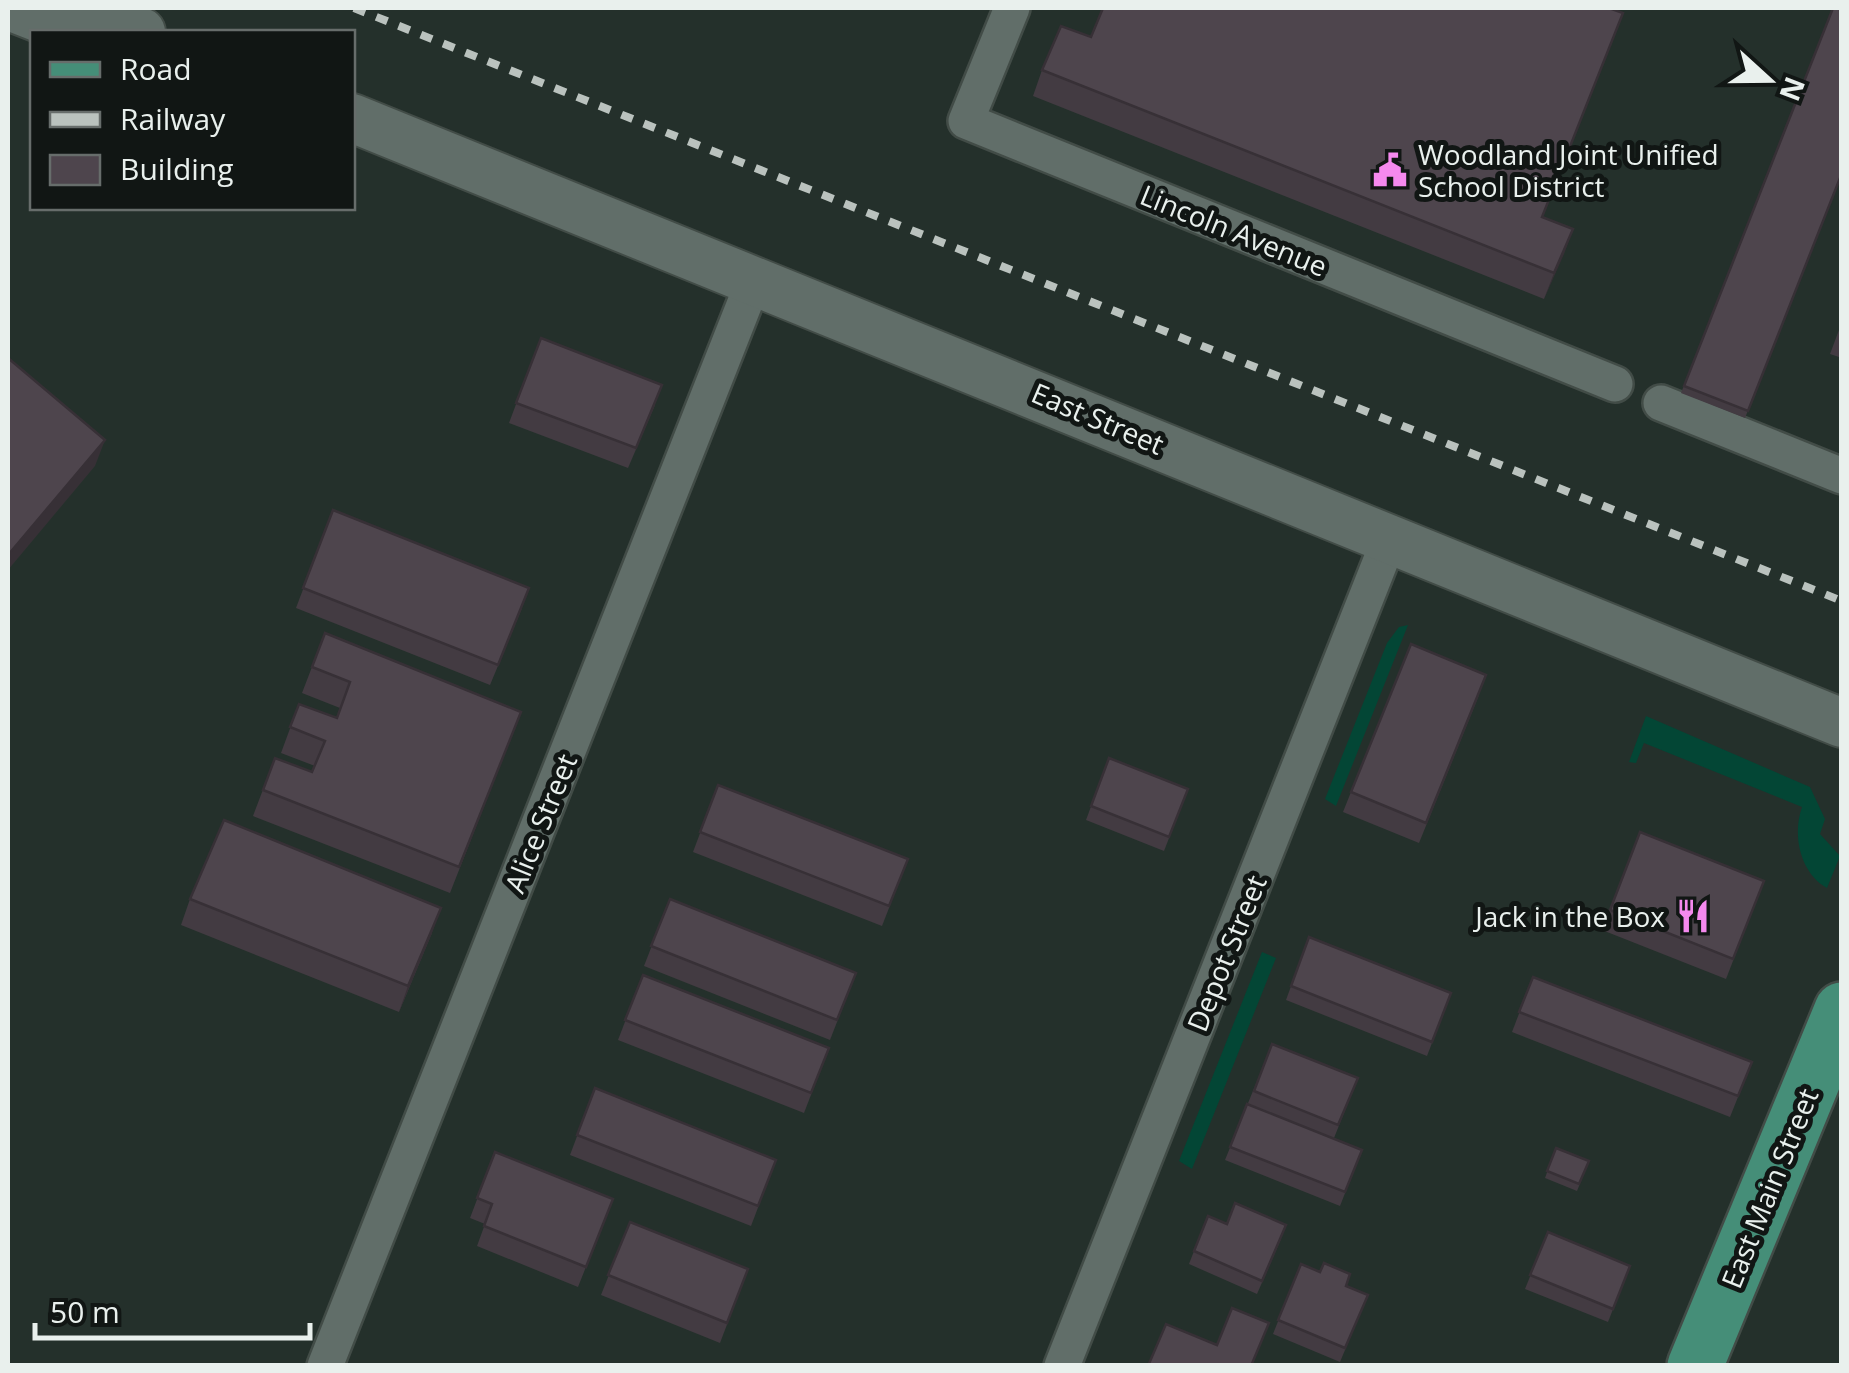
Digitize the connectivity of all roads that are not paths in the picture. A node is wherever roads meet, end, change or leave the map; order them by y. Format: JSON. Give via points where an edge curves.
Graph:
{"nodes":[{"id":1,"x":14,"y":8,"type":"edge"},
{"id":2,"x":1012,"y":8,"type":"edge"},
{"id":3,"x":88,"y":10,"type":"edge"},
{"id":4,"x":135,"y":30,"type":"edge"},
{"id":5,"x":355,"y":119,"type":"edge"},
{"id":6,"x":754,"y":280,"type":"junction"},
{"id":7,"x":1615,"y":384,"type":"dead end"},
{"id":8,"x":1661,"y":403,"type":"dead end"},
{"id":9,"x":1842,"y":476,"type":"edge"},
{"id":10,"x":1389,"y":540,"type":"junction"},
{"id":11,"x":1842,"y":723,"type":"edge"},
{"id":12,"x":1842,"y":1010,"type":"edge"},
{"id":13,"x":326,"y":1366,"type":"edge"},
{"id":14,"x":1062,"y":1366,"type":"edge"},
{"id":15,"x":1695,"y":1366,"type":"edge"}],
"edges":[{"from":1,"to":3,"type":"main road","via":[[42,19]]},
{"from":2,"to":7,"type":"street","name":"Lincoln Avenue","via":[[966,121]]},
{"from":3,"to":4,"type":"main road"},
{"from":5,"to":6,"type":"main road","name":"East Street"},
{"from":6,"to":10,"type":"main road","name":"East Street"},
{"from":6,"to":13,"type":"street","name":"Alice Street"},
{"from":8,"to":9,"type":"street"},
{"from":10,"to":11,"type":"main road","name":"East Street"},
{"from":10,"to":14,"type":"street","name":"Depot Street"},
{"from":12,"to":15,"type":"main road","name":"East Main Street"}]}
